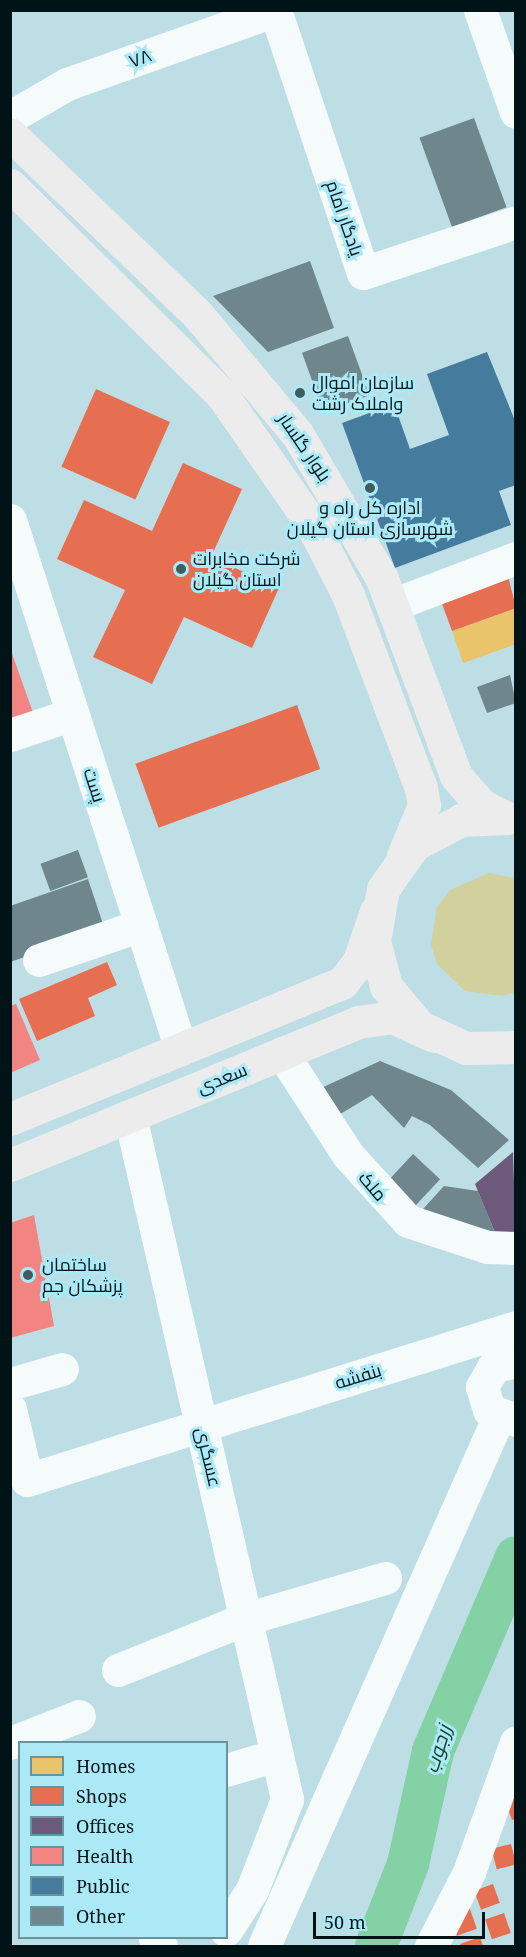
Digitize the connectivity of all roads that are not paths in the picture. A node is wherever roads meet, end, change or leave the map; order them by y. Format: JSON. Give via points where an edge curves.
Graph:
{"nodes":[{"id":1,"x":480,"y":10,"type":"edge"},
{"id":2,"x":275,"y":11,"type":"edge"},
{"id":3,"x":516,"y":112,"type":"edge"},
{"id":4,"x":10,"y":117,"type":"edge"},
{"id":5,"x":10,"y":134,"type":"edge"},
{"id":6,"x":10,"y":185,"type":"edge"},
{"id":7,"x":516,"y":222,"type":"edge"},
{"id":8,"x":10,"y":520,"type":"edge"},
{"id":9,"x":516,"y":558,"type":"edge"},
{"id":10,"x":22,"y":596,"type":"edge"},
{"id":11,"x":392,"y":605,"type":"junction"},
{"id":12,"x":73,"y":714,"type":"junction"},
{"id":13,"x":10,"y":735,"type":"edge"},
{"id":14,"x":512,"y":819,"type":"edge"},
{"id":15,"x":403,"y":856,"type":"junction"},
{"id":16,"x":376,"y":911,"type":"junction"},
{"id":17,"x":141,"y":925,"type":"junction"},
{"id":18,"x":39,"y":960,"type":"dead end"},
{"id":19,"x":434,"y":1036,"type":"junction"},
{"id":20,"x":516,"y":1047,"type":"edge"},
{"id":21,"x":181,"y":1049,"type":"junction"},
{"id":22,"x":474,"y":1049,"type":"junction"},
{"id":23,"x":282,"y":1053,"type":"junction"},
{"id":24,"x":516,"y":1066,"type":"edge"},
{"id":25,"x":130,"y":1116,"type":"junction"},
{"id":26,"x":10,"y":1119,"type":"edge"},
{"id":27,"x":10,"y":1165,"type":"edge"},
{"id":28,"x":516,"y":1248,"type":"edge"},
{"id":29,"x":514,"y":1328,"type":"edge"},
{"id":30,"x":510,"y":1361,"type":"edge"},
{"id":31,"x":62,"y":1369,"type":"dead end"},
{"id":32,"x":10,"y":1384,"type":"edge"},
{"id":33,"x":10,"y":1409,"type":"edge"},
{"id":34,"x":507,"y":1419,"type":"edge"},
{"id":35,"x":201,"y":1424,"type":"junction"},
{"id":36,"x":386,"y":1578,"type":"dead end"},
{"id":37,"x":245,"y":1619,"type":"junction"},
{"id":38,"x":118,"y":1670,"type":"dead end"},
{"id":39,"x":79,"y":1716,"type":"dead end"},
{"id":40,"x":12,"y":1738,"type":"edge"},
{"id":41,"x":516,"y":1742,"type":"edge"},
{"id":42,"x":277,"y":1755,"type":"junction"},
{"id":43,"x":228,"y":1769,"type":"edge"},
{"id":44,"x":228,"y":1927,"type":"edge"},
{"id":45,"x":264,"y":1947,"type":"edge"},
{"id":46,"x":431,"y":1947,"type":"edge"}],
"edges":[{"from":1,"to":3,"type":"street"},
{"from":2,"to":4,"type":"street","name":"۷۸","via":[[67,84]]},
{"from":2,"to":7,"type":"street","name":"یادگار امام","via":[[363,273]]},
{"from":5,"to":11,"type":"main road","name":"بلوار گلسار","via":[[251,372],[343,505]]},
{"from":6,"to":15,"type":"main road","name":"بلوار گلسار","via":[[223,396],[311,523],[348,595],[422,788],[424,805]]},
{"from":8,"to":10,"type":"street","name":"پست"},
{"from":9,"to":11,"type":"street"},
{"from":10,"to":12,"type":"street","name":"پست"},
{"from":11,"to":14,"type":"main road","name":"بلوار گلسار","via":[[456,776],[481,805]]},
{"from":12,"to":13,"type":"street"},
{"from":12,"to":17,"type":"street","name":"پست"},
{"from":14,"to":15,"type":"main road","via":[[447,825]]},
{"from":15,"to":16,"type":"main road","name":"بلوار گلسار"},
{"from":16,"to":19,"type":"main road","via":[[375,949],[386,986],[408,1017]]},
{"from":16,"to":21,"type":"main road","via":[[359,961],[342,983]]},
{"from":17,"to":18,"type":"street"},
{"from":17,"to":21,"type":"street","name":"پست"},
{"from":19,"to":22,"type":"main road","name":"سعدی"},
{"from":19,"to":23,"type":"main road","name":"سعدی","via":[[381,1017]]},
{"from":20,"to":22,"type":"main road"},
{"from":21,"to":26,"type":"main road"},
{"from":22,"to":24,"type":"main road","name":"سعدی"},
{"from":23,"to":25,"type":"main road","name":"سعدی"},
{"from":23,"to":28,"type":"street","name":"ملک","via":[[348,1155],[408,1221],[487,1247]]},
{"from":25,"to":27,"type":"main road","name":"سعدی"},
{"from":25,"to":35,"type":"street","name":"عسگری"},
{"from":29,"to":30,"type":"street"},
{"from":29,"to":35,"type":"street","name":"بنفشه"},
{"from":30,"to":34,"type":"street","via":[[486,1376],[482,1387],[483,1399]]},
{"from":31,"to":32,"type":"street"},
{"from":33,"to":35,"type":"street","name":"بنفشه","via":[[27,1480]]},
{"from":34,"to":45,"type":"street"},
{"from":35,"to":37,"type":"street","name":"عسگری"},
{"from":36,"to":37,"type":"street"},
{"from":37,"to":38,"type":"street"},
{"from":37,"to":42,"type":"street","name":"عسگری"},
{"from":39,"to":40,"type":"street"},
{"from":41,"to":46,"type":"street","via":[[469,1872]]},
{"from":42,"to":43,"type":"street"},
{"from":42,"to":44,"type":"street","name":"عسگری","via":[[287,1799],[252,1890]]}]}
